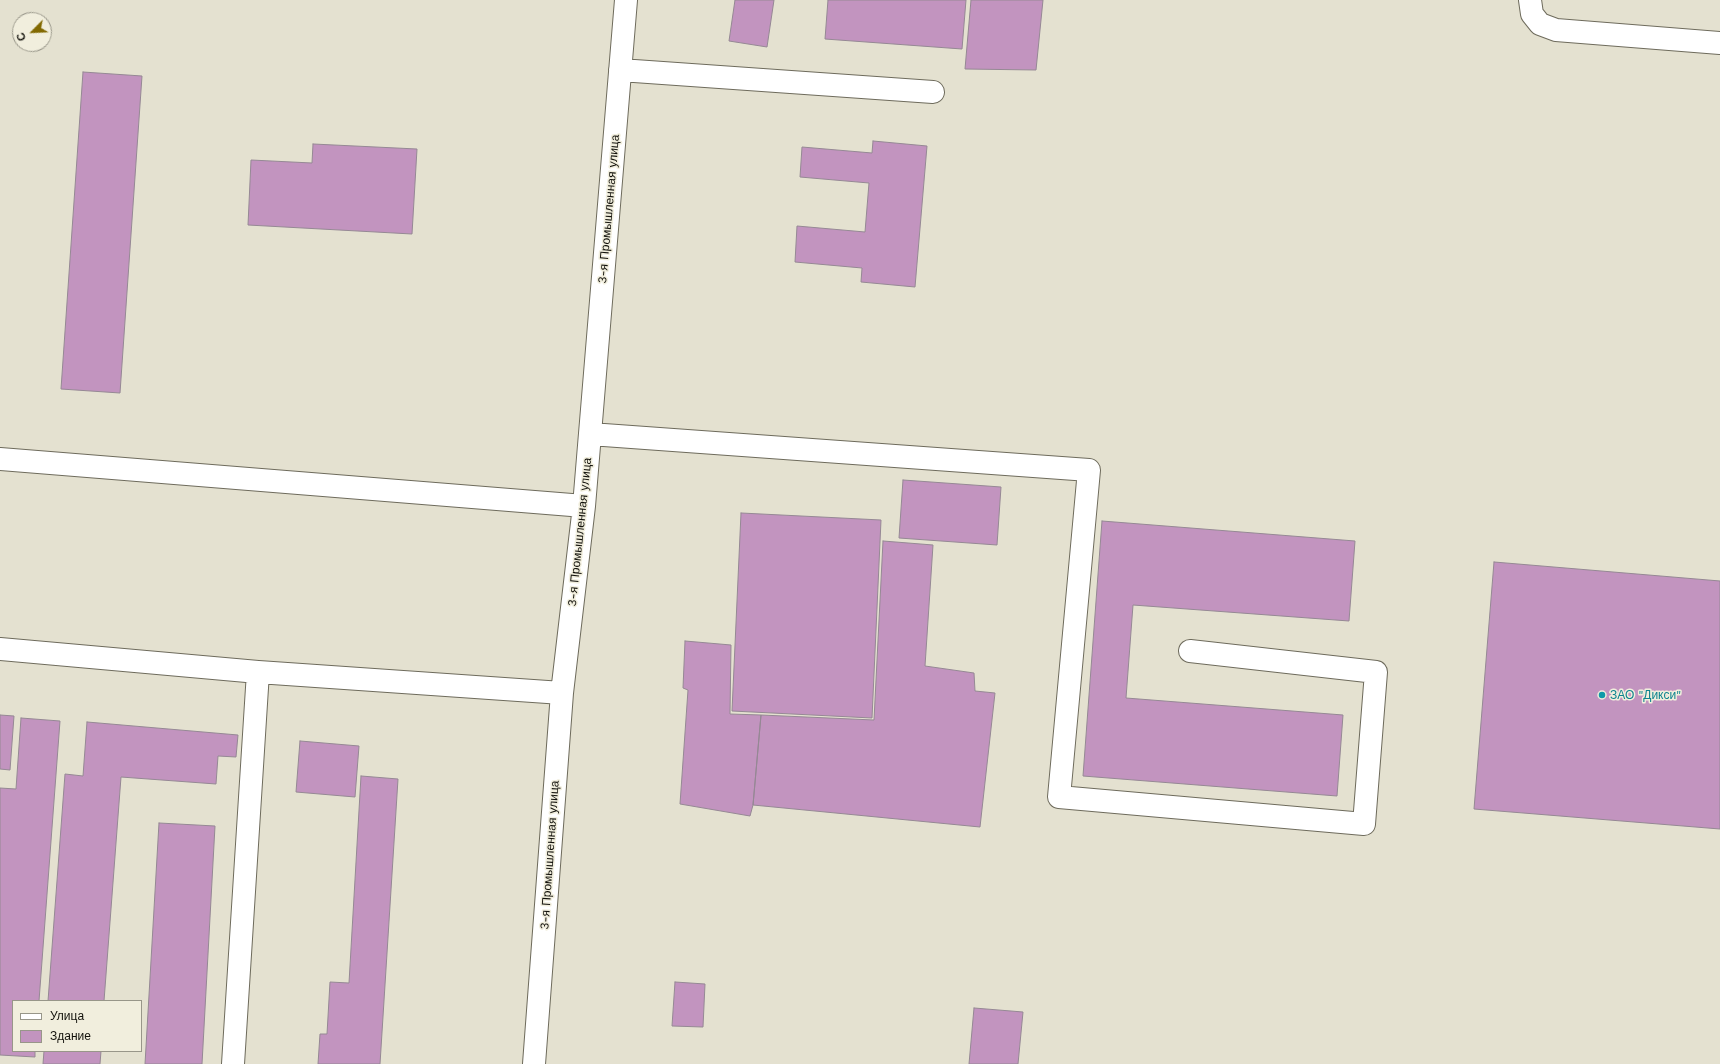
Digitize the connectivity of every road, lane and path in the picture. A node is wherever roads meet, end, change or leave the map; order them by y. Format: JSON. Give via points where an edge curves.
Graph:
{"nodes":[{"id":1,"x":626,"y":0,"type":"edge"},
{"id":2,"x":1530,"y":0,"type":"edge"},
{"id":3,"x":1720,"y":43,"type":"edge"},
{"id":4,"x":620,"y":70,"type":"junction"},
{"id":5,"x":933,"y":92,"type":"dead end"},
{"id":6,"x":590,"y":434,"type":"junction"},
{"id":7,"x":0,"y":459,"type":"edge"},
{"id":8,"x":584,"y":506,"type":"junction"},
{"id":9,"x":0,"y":649,"type":"edge"},
{"id":10,"x":1190,"y":652,"type":"dead end"},
{"id":11,"x":258,"y":672,"type":"junction"},
{"id":12,"x":562,"y":693,"type":"junction"},
{"id":13,"x":234,"y":1064,"type":"edge"},
{"id":14,"x":534,"y":1064,"type":"edge"}],
"edges":[{"from":1,"to":4,"type":"street","name":"3-я Промышленная улица"},
{"from":2,"to":3,"type":"street","via":[[1532,14],[1540,24],[1556,30]]},
{"from":4,"to":5,"type":"street"},
{"from":4,"to":6,"type":"street","name":"3-я Промышленная улица"},
{"from":6,"to":8,"type":"street","name":"3-я Промышленная улица"},
{"from":6,"to":10,"type":"street","via":[[1089,470],[1059,797],[1364,824],[1376,672]]},
{"from":7,"to":8,"type":"street"},
{"from":8,"to":12,"type":"street","name":"3-я Промышленная улица"},
{"from":9,"to":11,"type":"street"},
{"from":11,"to":12,"type":"street"},
{"from":11,"to":13,"type":"street"},
{"from":12,"to":14,"type":"street","name":"3-я Промышленная улица"}]}
